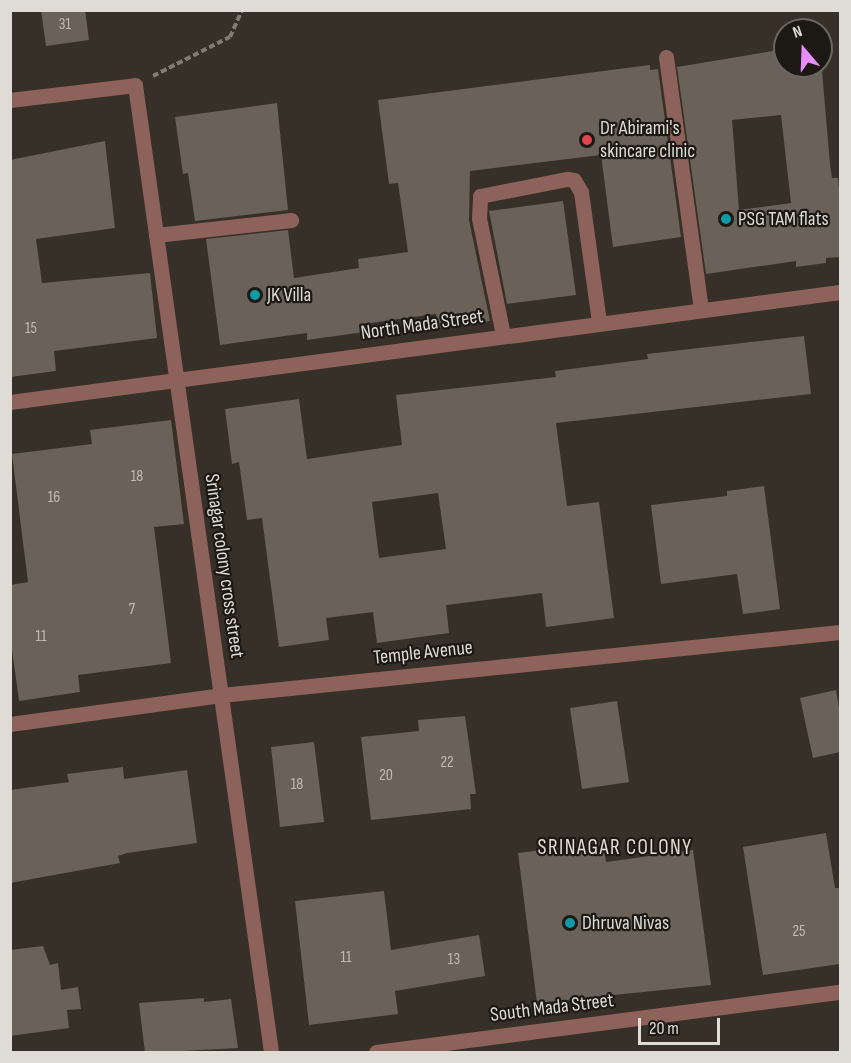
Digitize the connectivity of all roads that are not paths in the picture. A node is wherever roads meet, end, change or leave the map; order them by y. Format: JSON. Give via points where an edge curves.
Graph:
{"nodes":[{"id":1,"x":666,"y":57,"type":"dead end"},
{"id":2,"x":10,"y":100,"type":"edge"},
{"id":3,"x":291,"y":220,"type":"dead end"},
{"id":4,"x":156,"y":236,"type":"junction"},
{"id":5,"x":840,"y":292,"type":"edge"},
{"id":6,"x":700,"y":308,"type":"junction"},
{"id":7,"x":599,"y":322,"type":"junction"},
{"id":8,"x":503,"y":335,"type":"junction"},
{"id":9,"x":177,"y":381,"type":"junction"},
{"id":10,"x":10,"y":402,"type":"edge"},
{"id":11,"x":840,"y":632,"type":"edge"},
{"id":12,"x":221,"y":695,"type":"junction"},
{"id":13,"x":10,"y":724,"type":"edge"},
{"id":14,"x":840,"y":992,"type":"edge"},
{"id":15,"x":271,"y":1053,"type":"edge"},
{"id":16,"x":376,"y":1053,"type":"edge"}],
"edges":[{"from":1,"to":6,"type":"street"},
{"from":2,"to":4,"type":"street","name":"Srinagar colony cross street","via":[[135,85]]},
{"from":3,"to":4,"type":"street"},
{"from":4,"to":9,"type":"street","name":"Srinagar colony cross street"},
{"from":5,"to":6,"type":"street","name":"North Mada Street"},
{"from":6,"to":7,"type":"street","name":"North Mada Street"},
{"from":7,"to":8,"type":"street","name":"North Mada Street"},
{"from":7,"to":8,"type":"street","via":[[581,192],[574,180],[567,179],[486,192],[479,200]]},
{"from":8,"to":9,"type":"street","name":"North Mada Street"},
{"from":9,"to":10,"type":"street","name":"North Mada Street"},
{"from":9,"to":12,"type":"street","name":"Srinagar colony cross street"},
{"from":11,"to":12,"type":"street","name":"Temple Avenue"},
{"from":12,"to":13,"type":"street","name":"Temple Avenue"},
{"from":12,"to":15,"type":"street","name":"Srinagar colony cross street"},
{"from":14,"to":16,"type":"street","name":"South Mada Street"}]}
